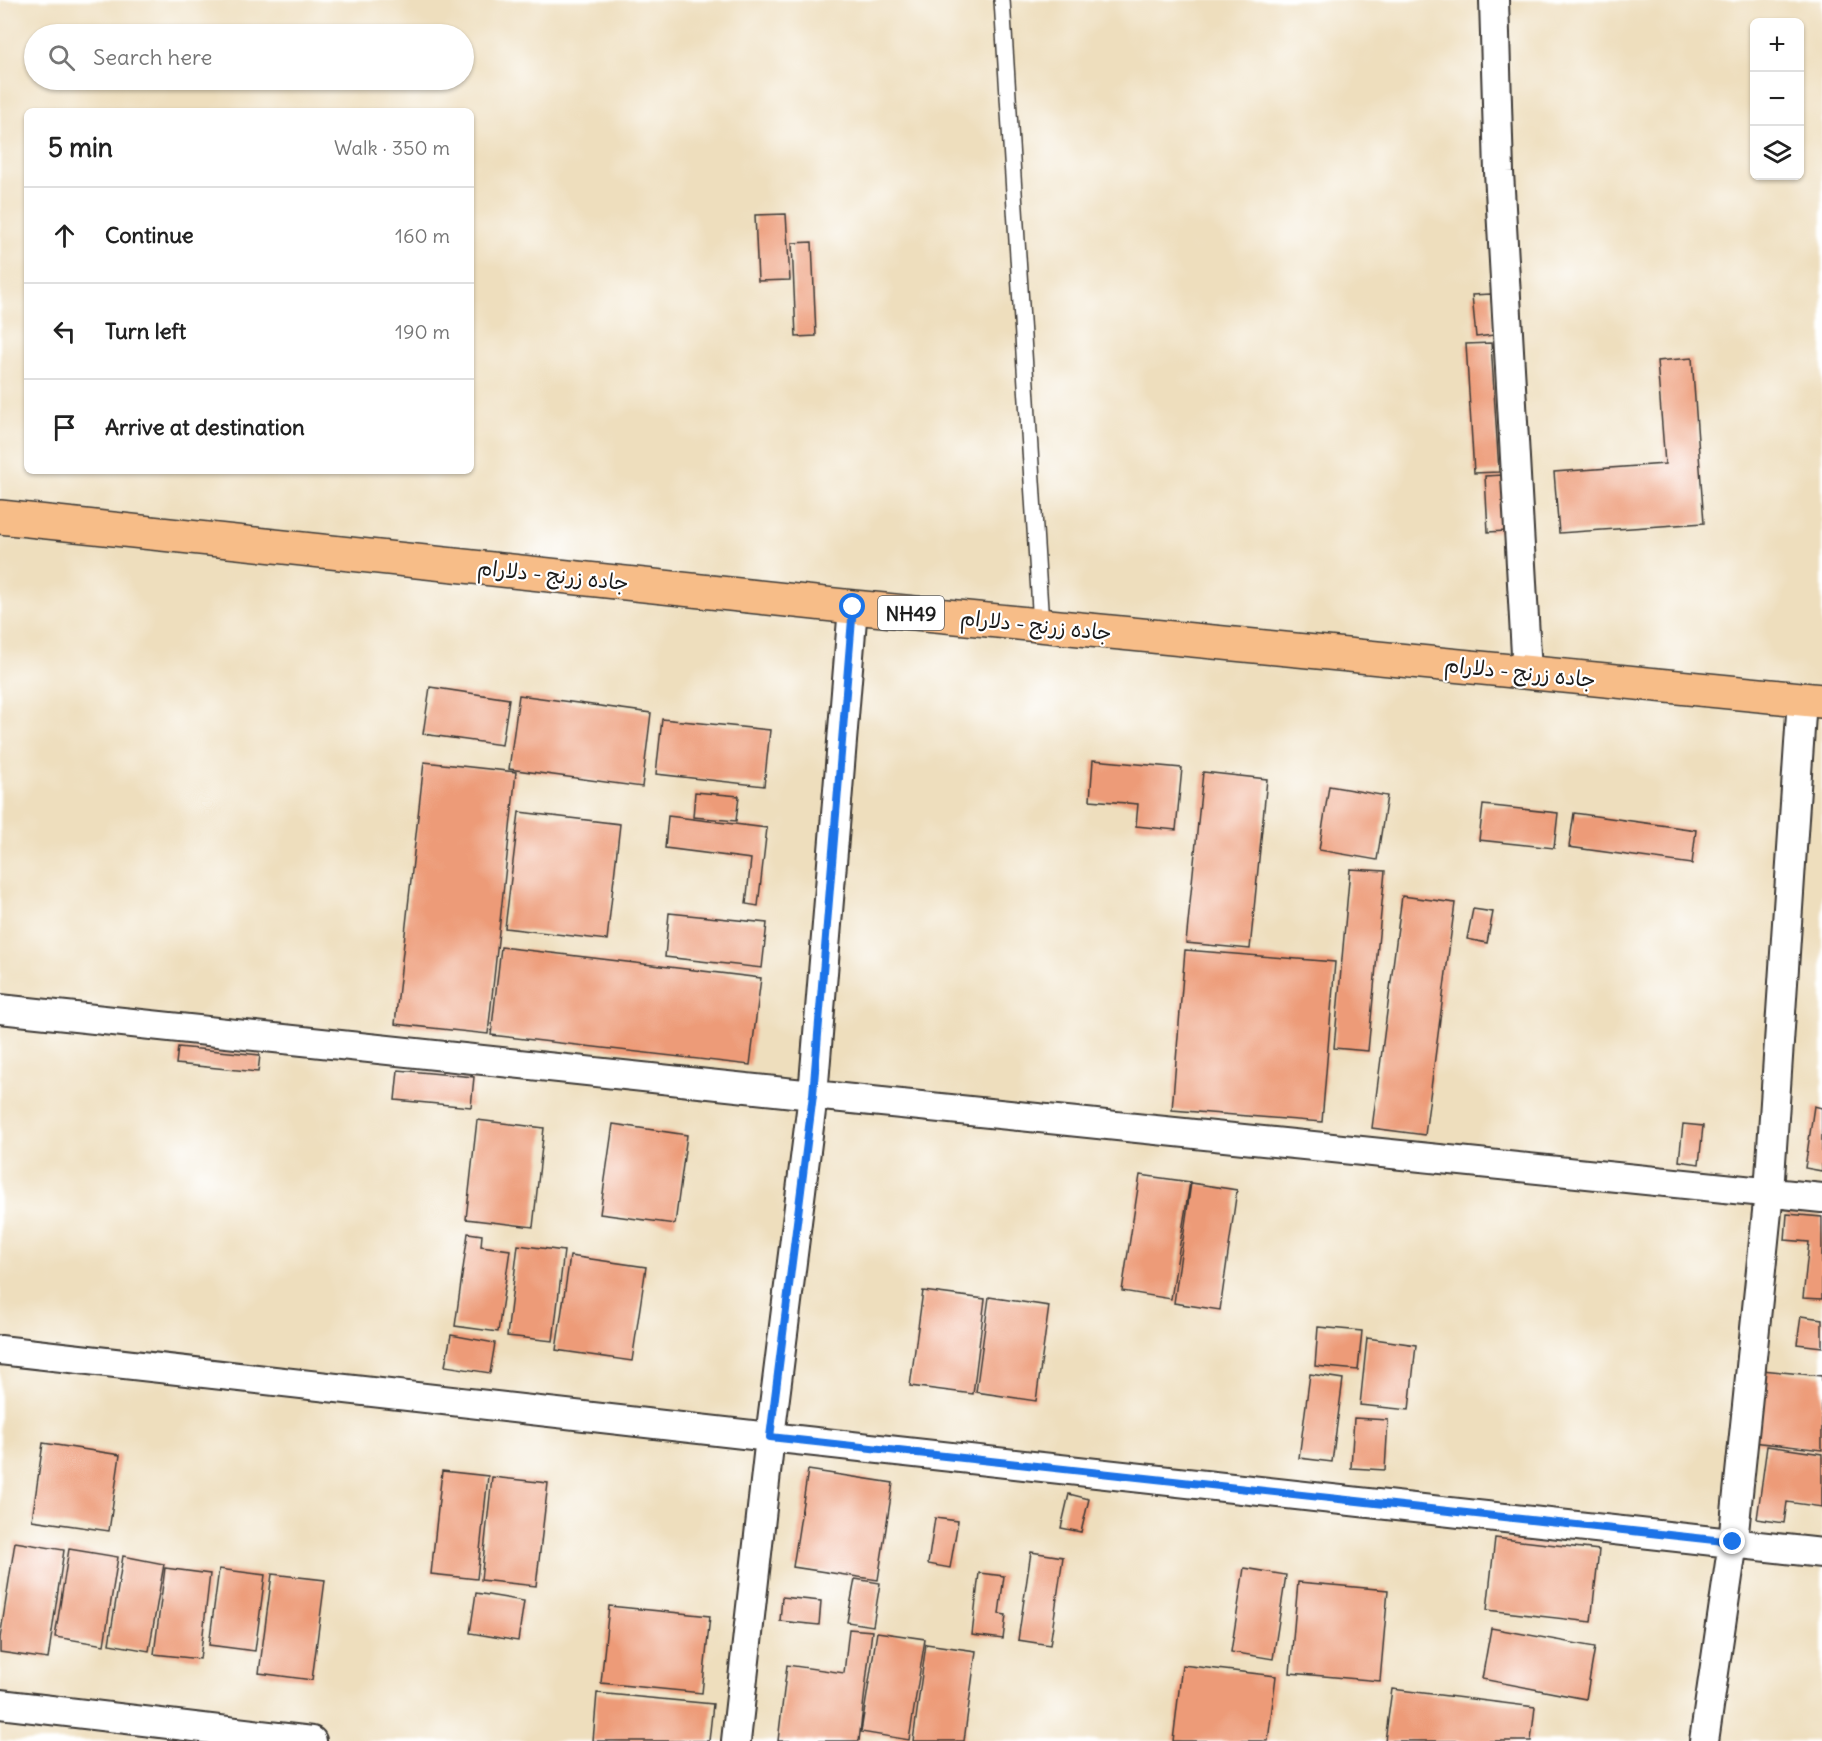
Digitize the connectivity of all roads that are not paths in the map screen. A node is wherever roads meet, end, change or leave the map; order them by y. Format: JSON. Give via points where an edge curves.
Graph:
{"nodes":[{"id":1,"x":1002,"y":0,"type":"edge"},
{"id":2,"x":1494,"y":0,"type":"edge"},
{"id":3,"x":0,"y":517,"type":"edge"},
{"id":4,"x":853,"y":607,"type":"junction"},
{"id":5,"x":1041,"y":625,"type":"junction"},
{"id":6,"x":1527,"y":672,"type":"junction"},
{"id":7,"x":1812,"y":700,"type":"edge"},
{"id":8,"x":0,"y":1008,"type":"edge"},
{"id":9,"x":813,"y":1095,"type":"junction"},
{"id":10,"x":1769,"y":1192,"type":"junction"},
{"id":11,"x":1822,"y":1198,"type":"edge"},
{"id":12,"x":0,"y":1350,"type":"edge"},
{"id":13,"x":770,"y":1437,"type":"junction"},
{"id":14,"x":1733,"y":1542,"type":"junction"},
{"id":15,"x":1822,"y":1553,"type":"edge"},
{"id":16,"x":0,"y":1704,"type":"edge"},
{"id":17,"x":312,"y":1741,"type":"edge"},
{"id":18,"x":736,"y":1741,"type":"edge"},
{"id":19,"x":1704,"y":1741,"type":"edge"}],
"edges":[{"from":1,"to":5,"type":"lane"},
{"from":2,"to":6,"type":"street","via":[[1499,172]]},
{"from":3,"to":4,"type":"highway","name":"جاده زرنج - دلارام","number":"NH49"},
{"from":4,"to":5,"type":"highway","name":"جاده زرنج - دلارام","number":"NH49"},
{"from":4,"to":9,"type":"street"},
{"from":5,"to":6,"type":"highway","name":"جاده زرنج - دلارام","number":"NH49"},
{"from":6,"to":7,"type":"highway","name":"جاده زرنج - دلارام","number":"NH49"},
{"from":7,"to":10,"type":"street"},
{"from":8,"to":9,"type":"street"},
{"from":9,"to":10,"type":"street"},
{"from":9,"to":13,"type":"street"},
{"from":10,"to":11,"type":"street"},
{"from":10,"to":14,"type":"street"},
{"from":12,"to":13,"type":"street"},
{"from":13,"to":14,"type":"street"},
{"from":13,"to":18,"type":"street"},
{"from":14,"to":15,"type":"street"},
{"from":14,"to":19,"type":"street"},
{"from":16,"to":17,"type":"street"}]}
